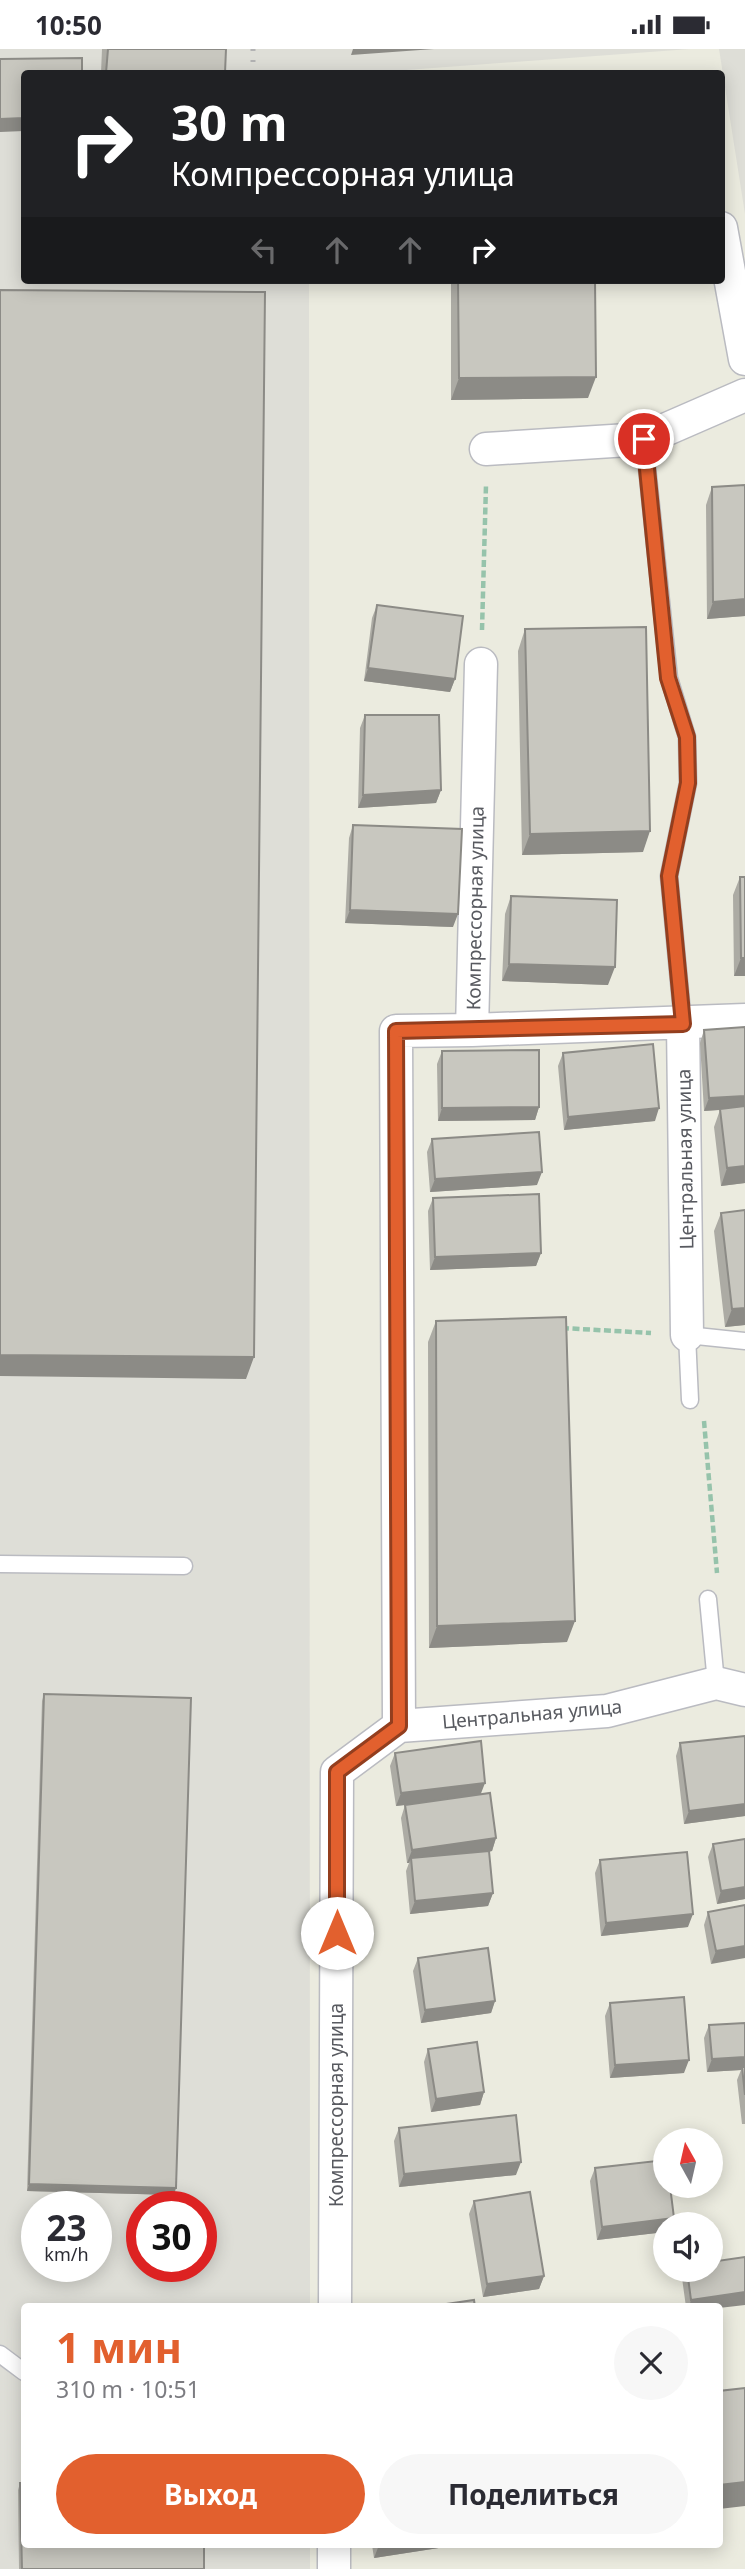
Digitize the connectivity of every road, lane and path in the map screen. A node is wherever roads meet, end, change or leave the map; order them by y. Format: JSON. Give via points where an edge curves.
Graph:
{"nodes":[{"id":1,"x":725,"y":250,"type":"edge"},
{"id":2,"x":745,"y":359,"type":"edge"},
{"id":3,"x":745,"y":395,"type":"edge"},
{"id":4,"x":644,"y":439,"type":"junction"},
{"id":5,"x":486,"y":449,"type":"joint"},
{"id":6,"x":481,"y":664,"type":"joint"},
{"id":7,"x":745,"y":1020,"type":"edge"},
{"id":8,"x":683,"y":1024,"type":"junction"},
{"id":9,"x":472,"y":1030,"type":"junction"},
{"id":10,"x":549,"y":1327,"type":"edge"},
{"id":11,"x":687,"y":1335,"type":"junction"},
{"id":12,"x":745,"y":1341,"type":"edge"},
{"id":13,"x":690,"y":1400,"type":"joint"},
{"id":14,"x":0,"y":1564,"type":"edge"},
{"id":15,"x":184,"y":1566,"type":"dead end"},
{"id":16,"x":708,"y":1599,"type":"joint"},
{"id":17,"x":730,"y":1687,"type":"edge"},
{"id":18,"x":399,"y":1726,"type":"junction"},
{"id":19,"x":335,"y":2303,"type":"edge"},
{"id":20,"x":0,"y":2354,"type":"edge"},
{"id":21,"x":21,"y":2370,"type":"edge"},
{"id":22,"x":334,"y":2548,"type":"edge"},
{"id":23,"x":334,"y":2569,"type":"edge"}],
"edges":[{"from":1,"to":2,"type":"street"},
{"from":3,"to":4,"type":"street"},
{"from":4,"to":5,"type":"street"},
{"from":4,"to":8,"type":"lane","via":[[668,678],[687,737],[688,783],[669,876]]},
{"from":5,"to":6,"type":"path"},
{"from":6,"to":9,"type":"street","name":"Компрессорная улица"},
{"from":7,"to":8,"type":"street"},
{"from":8,"to":9,"type":"street"},
{"from":8,"to":11,"type":"street","name":"Центральная улица"},
{"from":9,"to":18,"type":"street","name":"Компрессорная улица","via":[[396,1031]]},
{"from":10,"to":11,"type":"path"},
{"from":11,"to":12,"type":"lane"},
{"from":11,"to":13,"type":"lane"},
{"from":13,"to":16,"type":"path","via":[[705,1423],[717,1578]]},
{"from":14,"to":15,"type":"lane"},
{"from":16,"to":17,"type":"lane"},
{"from":17,"to":18,"type":"street","name":"Центральная улица","via":[[607,1711]]},
{"from":18,"to":19,"type":"street","name":"Компрессорная улица","via":[[337,1772]]},
{"from":20,"to":21,"type":"lane"},
{"from":22,"to":23,"type":"street"}]}
